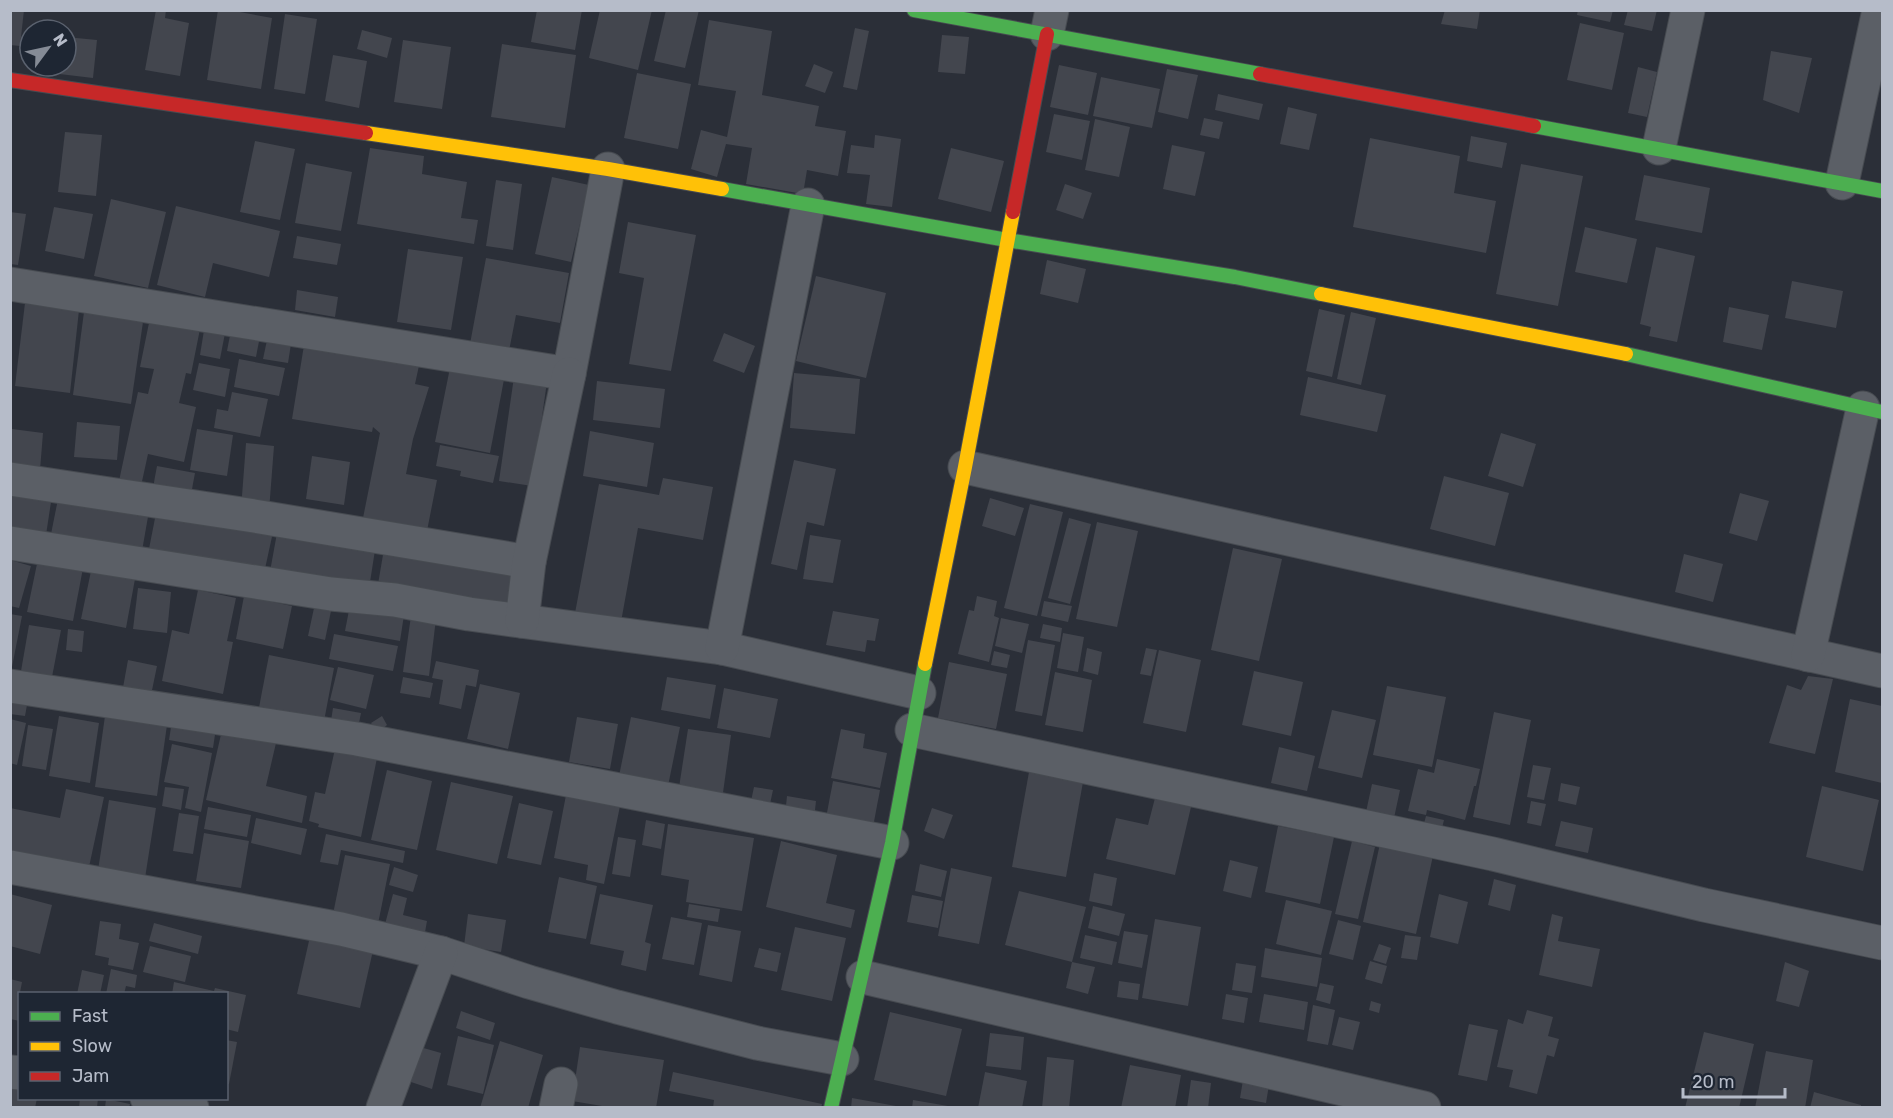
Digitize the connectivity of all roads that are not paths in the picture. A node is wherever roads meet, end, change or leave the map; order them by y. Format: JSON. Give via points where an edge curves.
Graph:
{"nodes":[{"id":1,"x":914,"y":10,"type":"edge"},
{"id":2,"x":1688,"y":10,"type":"edge"},
{"id":3,"x":1879,"y":10,"type":"edge"},
{"id":4,"x":1050,"y":22,"type":"edge"},
{"id":5,"x":10,"y":80,"type":"edge"},
{"id":6,"x":1659,"y":148,"type":"junction"},
{"id":7,"x":608,"y":169,"type":"junction"},
{"id":8,"x":1842,"y":183,"type":"junction"},
{"id":9,"x":1882,"y":191,"type":"edge"},
{"id":10,"x":808,"y":205,"type":"junction"},
{"id":11,"x":1007,"y":240,"type":"junction"},
{"id":12,"x":10,"y":284,"type":"edge"},
{"id":13,"x":569,"y":374,"type":"junction"},
{"id":14,"x":1873,"y":410,"type":"edge"},
{"id":15,"x":964,"y":467,"type":"junction"},
{"id":16,"x":10,"y":478,"type":"edge"},
{"id":17,"x":10,"y":543,"type":"edge"},
{"id":18,"x":529,"y":562,"type":"junction"},
{"id":19,"x":522,"y":621,"type":"junction"},
{"id":20,"x":722,"y":648,"type":"junction"},
{"id":21,"x":1808,"y":655,"type":"junction"},
{"id":22,"x":1882,"y":672,"type":"edge"},
{"id":23,"x":10,"y":686,"type":"edge"},
{"id":24,"x":919,"y":693,"type":"junction"},
{"id":25,"x":912,"y":730,"type":"junction"},
{"id":26,"x":892,"y":843,"type":"junction"},
{"id":27,"x":10,"y":867,"type":"edge"},
{"id":28,"x":1882,"y":943,"type":"edge"},
{"id":29,"x":441,"y":953,"type":"junction"},
{"id":30,"x":863,"y":978,"type":"junction"},
{"id":31,"x":842,"y":1059,"type":"junction"},
{"id":32,"x":157,"y":1100,"type":"edge"},
{"id":33,"x":192,"y":1107,"type":"edge"},
{"id":34,"x":383,"y":1107,"type":"edge"},
{"id":35,"x":831,"y":1107,"type":"edge"},
{"id":36,"x":1424,"y":1107,"type":"edge"}],
"edges":[{"from":1,"to":4,"type":"street"},
{"from":2,"to":6,"type":"street"},
{"from":3,"to":8,"type":"street"},
{"from":4,"to":6,"type":"street"},
{"from":4,"to":11,"type":"street"},
{"from":5,"to":7,"type":"street"},
{"from":6,"to":8,"type":"street"},
{"from":7,"to":10,"type":"street"},
{"from":7,"to":13,"type":"street"},
{"from":8,"to":9,"type":"street"},
{"from":10,"to":11,"type":"street"},
{"from":10,"to":20,"type":"street"},
{"from":11,"to":14,"type":"street","via":[[1258,281],[1649,359]]},
{"from":11,"to":15,"type":"street"},
{"from":12,"to":13,"type":"street"},
{"from":13,"to":18,"type":"street"},
{"from":14,"to":21,"type":"street"},
{"from":15,"to":21,"type":"street"},
{"from":15,"to":24,"type":"street"},
{"from":16,"to":18,"type":"street"},
{"from":17,"to":19,"type":"street"},
{"from":18,"to":19,"type":"street"},
{"from":19,"to":20,"type":"street"},
{"from":20,"to":24,"type":"street"},
{"from":21,"to":22,"type":"street"},
{"from":23,"to":26,"type":"street","via":[[357,739]]},
{"from":24,"to":25,"type":"street"},
{"from":25,"to":26,"type":"street"},
{"from":25,"to":28,"type":"street","via":[[1481,851]]},
{"from":26,"to":30,"type":"street"},
{"from":27,"to":29,"type":"street","via":[[341,929]]},
{"from":29,"to":31,"type":"street","via":[[617,1007],[757,1043]]},
{"from":29,"to":34,"type":"street"},
{"from":30,"to":31,"type":"street"},
{"from":30,"to":36,"type":"street"},
{"from":31,"to":35,"type":"street"},
{"from":32,"to":33,"type":"street"}]}
